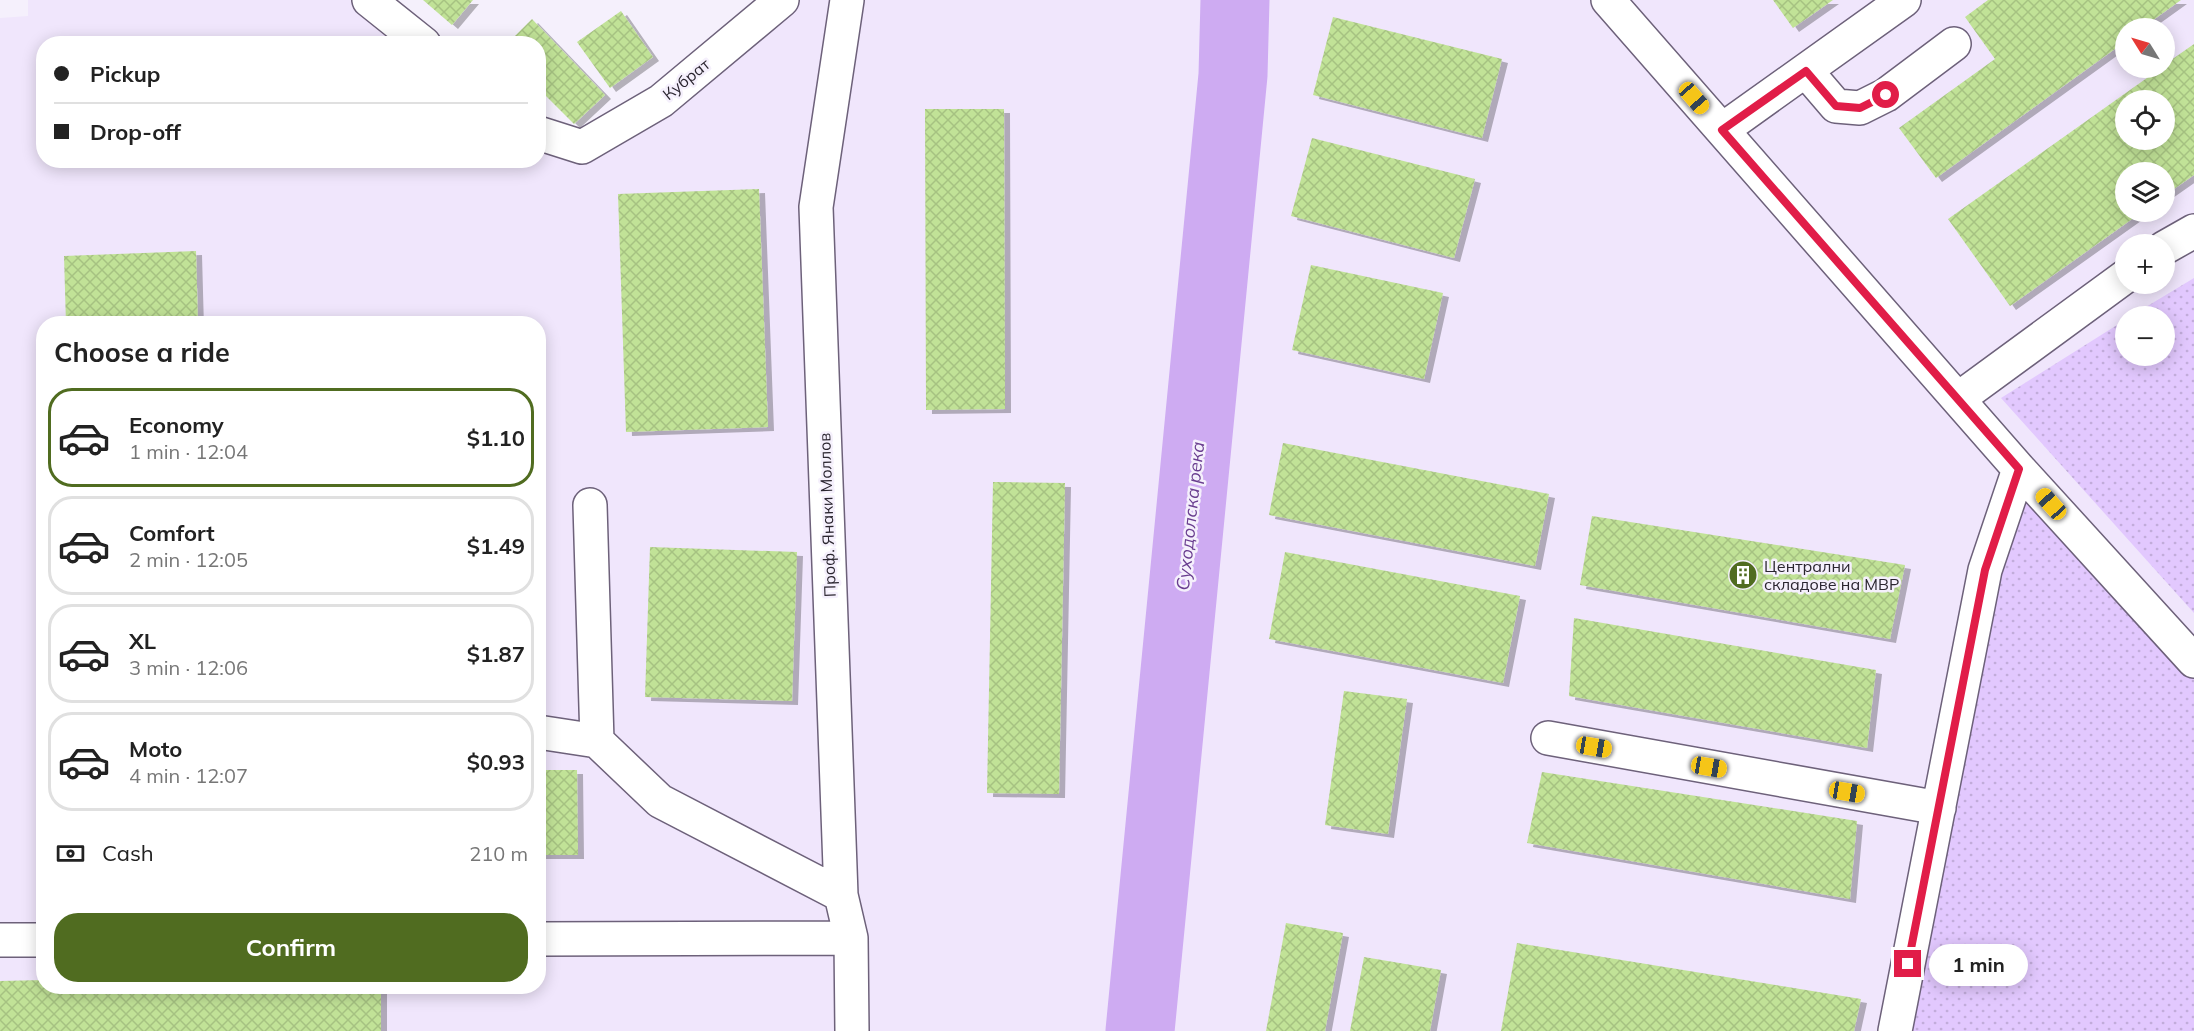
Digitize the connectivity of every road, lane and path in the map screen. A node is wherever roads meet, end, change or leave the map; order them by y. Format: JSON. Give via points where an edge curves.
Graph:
{"nodes":[{"id":1,"x":369,"y":0,"type":"edge"},
{"id":2,"x":782,"y":0,"type":"edge"},
{"id":3,"x":847,"y":0,"type":"edge"},
{"id":4,"x":1608,"y":0,"type":"edge"},
{"id":5,"x":1904,"y":0,"type":"edge"},
{"id":6,"x":414,"y":36,"type":"edge"},
{"id":7,"x":1954,"y":44,"type":"dead end"},
{"id":8,"x":1806,"y":71,"type":"junction"},
{"id":9,"x":1722,"y":130,"type":"junction"},
{"id":10,"x":546,"y":136,"type":"edge"},
{"id":11,"x":2194,"y":231,"type":"edge"},
{"id":12,"x":2175,"y":242,"type":"edge"},
{"id":13,"x":2115,"y":284,"type":"edge"},
{"id":14,"x":1958,"y":399,"type":"junction"},
{"id":15,"x":2019,"y":469,"type":"junction"},
{"id":16,"x":590,"y":506,"type":"dead end"},
{"id":17,"x":2194,"y":661,"type":"edge"},
{"id":18,"x":546,"y":733,"type":"edge"},
{"id":19,"x":1548,"y":738,"type":"dead end"},
{"id":20,"x":597,"y":741,"type":"junction"},
{"id":21,"x":1939,"y":808,"type":"junction"},
{"id":22,"x":841,"y":895,"type":"junction"},
{"id":23,"x":851,"y":938,"type":"junction"},
{"id":24,"x":546,"y":939,"type":"edge"},
{"id":25,"x":0,"y":940,"type":"edge"},
{"id":26,"x":36,"y":940,"type":"edge"},
{"id":27,"x":852,"y":1031,"type":"edge"},
{"id":28,"x":1895,"y":1031,"type":"edge"}],
"edges":[{"from":1,"to":6,"type":"street"},
{"from":2,"to":10,"type":"street","name":"Кубрат","via":[[661,100],[582,147]]},
{"from":3,"to":22,"type":"street","name":"Проф. Янаки Моллов","via":[[816,207]]},
{"from":4,"to":9,"type":"street"},
{"from":5,"to":8,"type":"street"},
{"from":7,"to":8,"type":"street","via":[[1886,95],[1860,108],[1836,106]]},
{"from":8,"to":9,"type":"street"},
{"from":9,"to":14,"type":"street"},
{"from":11,"to":12,"type":"street"},
{"from":13,"to":14,"type":"street"},
{"from":14,"to":15,"type":"street"},
{"from":15,"to":17,"type":"street"},
{"from":15,"to":21,"type":"street","via":[[1985,570]]},
{"from":16,"to":20,"type":"street"},
{"from":18,"to":20,"type":"street"},
{"from":19,"to":21,"type":"street"},
{"from":20,"to":22,"type":"street","via":[[660,801]]},
{"from":21,"to":28,"type":"street"},
{"from":22,"to":23,"type":"street","name":"Проф. Янаки Моллов"},
{"from":23,"to":24,"type":"street"},
{"from":23,"to":27,"type":"street","name":"Проф. Янаки Моллов"},
{"from":25,"to":26,"type":"street"}]}
